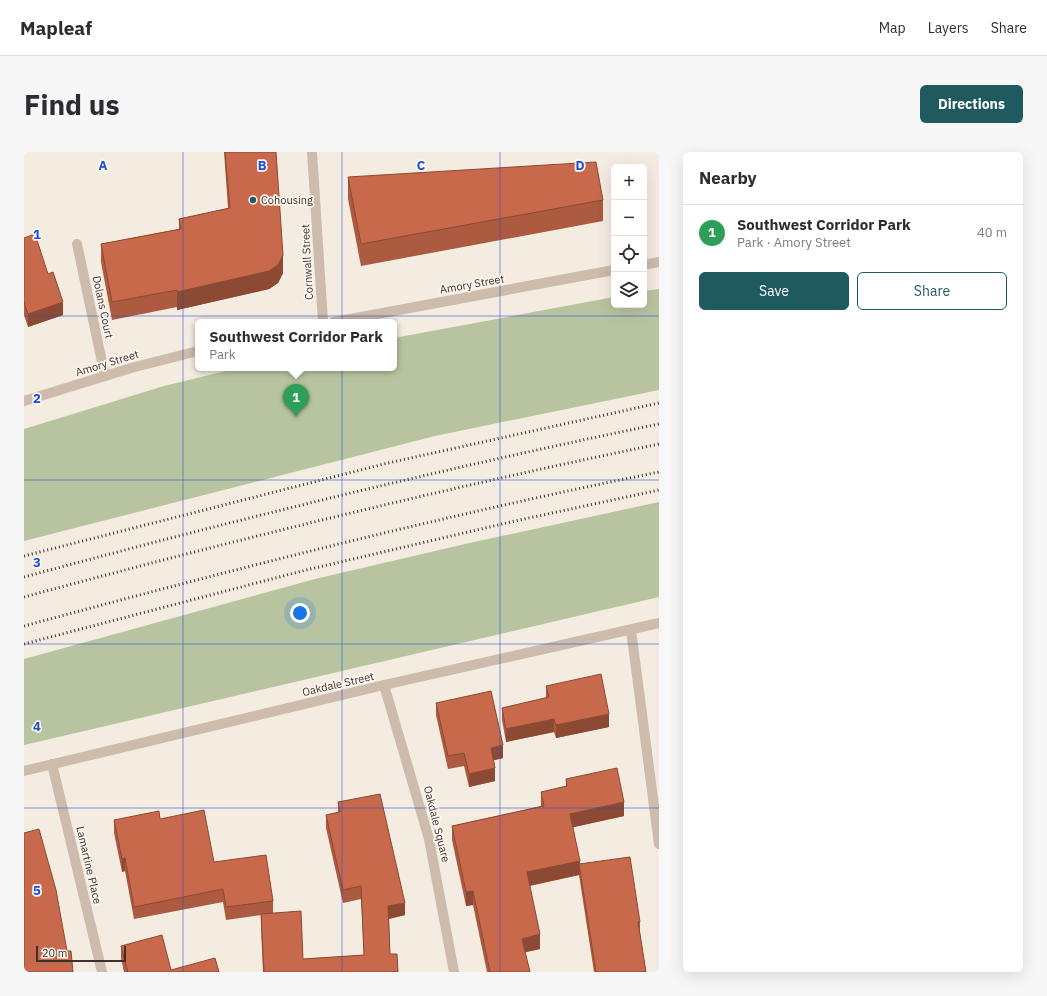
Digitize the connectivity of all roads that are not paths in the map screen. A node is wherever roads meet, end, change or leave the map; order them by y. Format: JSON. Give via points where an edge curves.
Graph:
{"nodes":[{"id":1,"x":312,"y":152,"type":"edge"},
{"id":2,"x":77,"y":244,"type":"dead end"},
{"id":3,"x":659,"y":262,"type":"edge"},
{"id":4,"x":647,"y":264,"type":"edge"},
{"id":5,"x":611,"y":271,"type":"edge"},
{"id":6,"x":323,"y":319,"type":"edge"},
{"id":7,"x":350,"y":319,"type":"edge"},
{"id":8,"x":195,"y":352,"type":"edge"},
{"id":9,"x":105,"y":376,"type":"junction"},
{"id":10,"x":24,"y":401,"type":"edge"},
{"id":11,"x":659,"y":623,"type":"edge"},
{"id":12,"x":631,"y":630,"type":"junction"},
{"id":13,"x":384,"y":685,"type":"junction"},
{"id":14,"x":52,"y":764,"type":"junction"},
{"id":15,"x":24,"y":771,"type":"edge"},
{"id":16,"x":659,"y":844,"type":"edge"},
{"id":17,"x":102,"y":972,"type":"edge"},
{"id":18,"x":454,"y":972,"type":"edge"}],
"edges":[{"from":1,"to":6,"type":"street","name":"Cornwall Street"},
{"from":2,"to":9,"type":"street","name":"Dolans Court"},
{"from":3,"to":4,"type":"street"},
{"from":5,"to":7,"type":"street","name":"Amory Street"},
{"from":8,"to":9,"type":"street","name":"Amory Street"},
{"from":9,"to":10,"type":"street","name":"Amory Street"},
{"from":11,"to":12,"type":"street","name":"Oakdale Street"},
{"from":12,"to":13,"type":"street","name":"Oakdale Street"},
{"from":12,"to":16,"type":"street"},
{"from":13,"to":14,"type":"street","name":"Oakdale Street"},
{"from":13,"to":18,"type":"street","name":"Oakdale Square","via":[[428,832]]},
{"from":14,"to":15,"type":"street","name":"Oakdale Street"},
{"from":14,"to":17,"type":"street","name":"Lamartine Place"}]}
